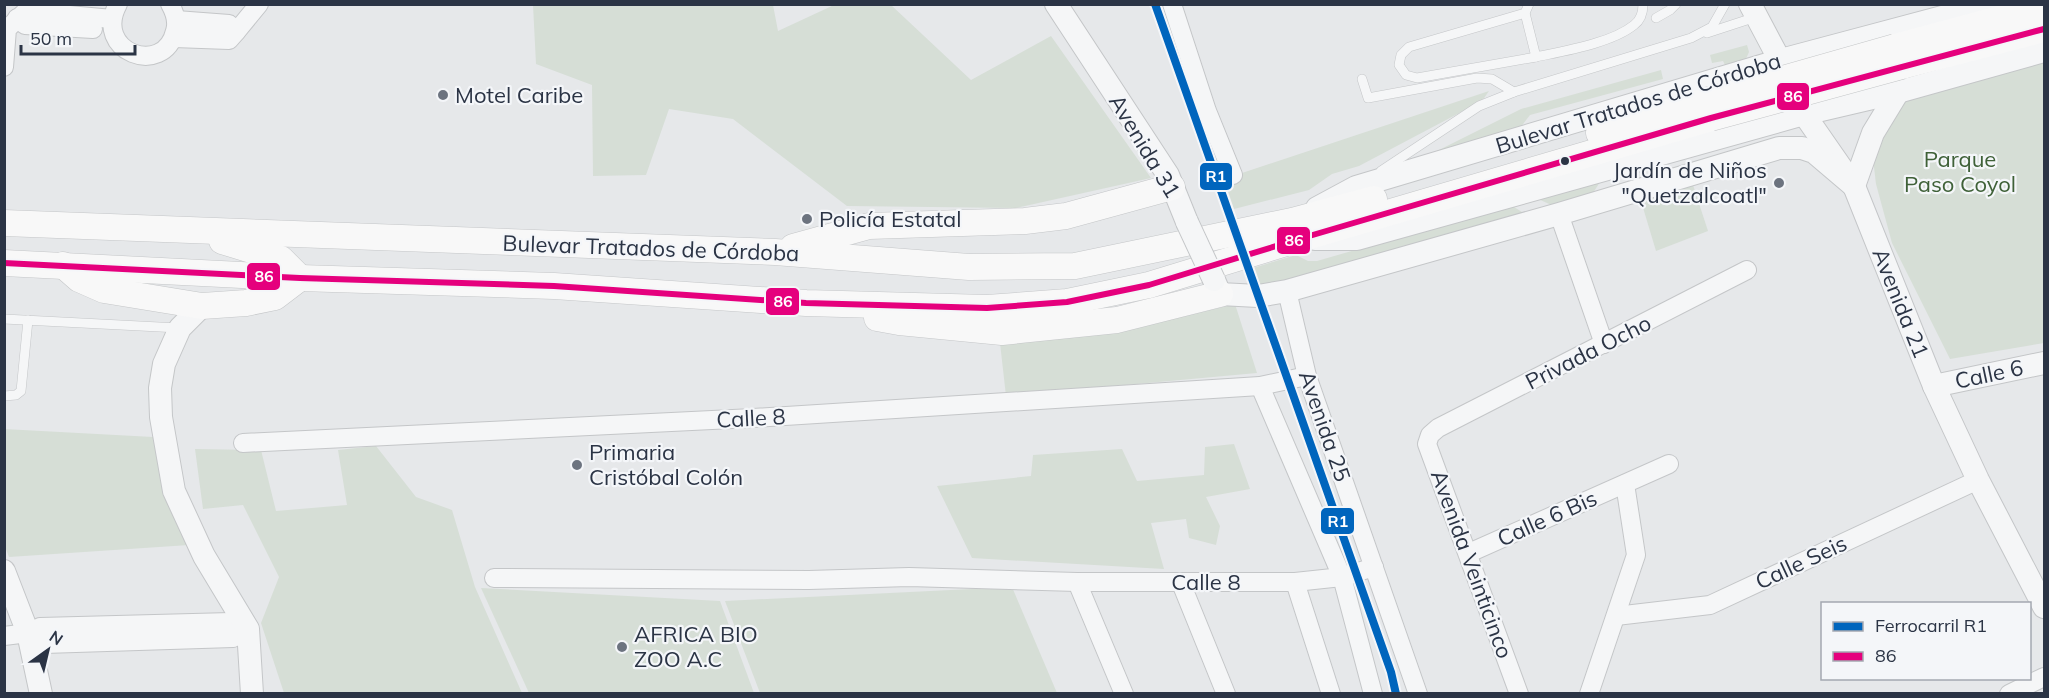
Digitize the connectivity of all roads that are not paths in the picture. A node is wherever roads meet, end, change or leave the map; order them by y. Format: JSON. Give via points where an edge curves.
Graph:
{"nodes":[{"id":1,"x":238,"y":4,"type":"edge"},
{"id":2,"x":259,"y":4,"type":"edge"},
{"id":3,"x":1056,"y":4,"type":"edge"},
{"id":4,"x":1172,"y":4,"type":"edge"},
{"id":5,"x":1643,"y":4,"type":"edge"},
{"id":6,"x":1676,"y":4,"type":"edge"},
{"id":7,"x":1725,"y":4,"type":"edge"},
{"id":8,"x":1991,"y":4,"type":"edge"},
{"id":9,"x":2044,"y":7,"type":"edge"},
{"id":10,"x":1527,"y":9,"type":"edge"},
{"id":11,"x":1753,"y":11,"type":"edge"},
{"id":12,"x":50,"y":15,"type":"edge"},
{"id":13,"x":114,"y":18,"type":"edge"},
{"id":14,"x":1656,"y":18,"type":"dead end"},
{"id":15,"x":173,"y":21,"type":"edge"},
{"id":16,"x":2044,"y":29,"type":"edge"},
{"id":17,"x":236,"y":32,"type":"junction"},
{"id":18,"x":1691,"y":38,"type":"junction"},
{"id":19,"x":2044,"y":51,"type":"edge"},
{"id":20,"x":1899,"y":56,"type":"junction"},
{"id":21,"x":1536,"y":57,"type":"junction"},
{"id":22,"x":1781,"y":60,"type":"junction"},
{"id":23,"x":4,"y":68,"type":"edge"},
{"id":24,"x":1362,"y":79,"type":"dead end"},
{"id":25,"x":1514,"y":92,"type":"junction"},
{"id":26,"x":1898,"y":92,"type":"junction"},
{"id":27,"x":1815,"y":112,"type":"junction"},
{"id":28,"x":1617,"y":168,"type":"junction"},
{"id":29,"x":1233,"y":175,"type":"dead end"},
{"id":30,"x":1854,"y":186,"type":"junction"},
{"id":31,"x":1356,"y":187,"type":"junction"},
{"id":32,"x":1172,"y":188,"type":"junction"},
{"id":33,"x":1516,"y":195,"type":"junction"},
{"id":34,"x":1607,"y":200,"type":"junction"},
{"id":35,"x":1559,"y":214,"type":"junction"},
{"id":36,"x":4,"y":223,"type":"edge"},
{"id":37,"x":184,"y":230,"type":"junction"},
{"id":38,"x":1296,"y":230,"type":"junction"},
{"id":39,"x":775,"y":252,"type":"junction"},
{"id":40,"x":4,"y":263,"type":"edge"},
{"id":41,"x":63,"y":265,"type":"junction"},
{"id":42,"x":1747,"y":270,"type":"dead end"},
{"id":43,"x":300,"y":278,"type":"junction"},
{"id":44,"x":1217,"y":287,"type":"junction"},
{"id":45,"x":1287,"y":291,"type":"junction"},
{"id":46,"x":806,"y":303,"type":"junction"},
{"id":47,"x":202,"y":306,"type":"junction"},
{"id":48,"x":4,"y":319,"type":"edge"},
{"id":49,"x":28,"y":320,"type":"junction"},
{"id":50,"x":180,"y":328,"type":"junction"},
{"id":51,"x":1604,"y":344,"type":"junction"},
{"id":52,"x":2044,"y":363,"type":"edge"},
{"id":53,"x":1307,"y":376,"type":"junction"},
{"id":54,"x":1260,"y":386,"type":"junction"},
{"id":55,"x":1934,"y":386,"type":"junction"},
{"id":56,"x":4,"y":396,"type":"edge"},
{"id":57,"x":1430,"y":435,"type":"joint"},
{"id":58,"x":243,"y":443,"type":"dead end"},
{"id":59,"x":1669,"y":464,"type":"dead end"},
{"id":60,"x":1978,"y":480,"type":"junction"},
{"id":61,"x":1625,"y":484,"type":"junction"},
{"id":62,"x":1469,"y":553,"type":"junction"},
{"id":63,"x":1374,"y":567,"type":"junction"},
{"id":64,"x":4,"y":571,"type":"edge"},
{"id":65,"x":1342,"y":577,"type":"junction"},
{"id":66,"x":494,"y":578,"type":"dead end"},
{"id":67,"x":1077,"y":582,"type":"junction"},
{"id":68,"x":1295,"y":582,"type":"junction"},
{"id":69,"x":1181,"y":583,"type":"junction"},
{"id":70,"x":2044,"y":607,"type":"edge"},
{"id":71,"x":1616,"y":616,"type":"junction"},
{"id":72,"x":248,"y":629,"type":"junction"},
{"id":73,"x":28,"y":633,"type":"junction"},
{"id":74,"x":4,"y":636,"type":"edge"},
{"id":75,"x":2044,"y":677,"type":"edge"},
{"id":76,"x":41,"y":693,"type":"edge"},
{"id":77,"x":252,"y":693,"type":"edge"},
{"id":78,"x":1124,"y":693,"type":"edge"},
{"id":79,"x":1226,"y":693,"type":"edge"},
{"id":80,"x":1331,"y":693,"type":"edge"},
{"id":81,"x":1373,"y":693,"type":"edge"},
{"id":82,"x":1418,"y":693,"type":"edge"},
{"id":83,"x":1520,"y":693,"type":"edge"},
{"id":84,"x":1589,"y":693,"type":"edge"},
{"id":85,"x":2009,"y":693,"type":"edge"}],
"edges":[{"from":1,"to":17,"type":"street"},
{"from":2,"to":17,"type":"street"},
{"from":3,"to":32,"type":"street","name":"Avenida 31","via":[[1168,175]]},
{"from":4,"to":29,"type":"street"},
{"from":5,"to":21,"type":"lane","via":[[1643,15],[1635,25],[1611,38]]},
{"from":6,"to":14,"type":"lane"},
{"from":7,"to":18,"type":"lane","via":[[1712,27]]},
{"from":8,"to":22,"type":"street","name":"Bulevar Tratados de Córdoba"},
{"from":9,"to":20,"type":"main road","name":"Bulevar Tratados de Córdoba"},
{"from":10,"to":21,"type":"lane"},
{"from":10,"to":21,"type":"lane","via":[[1409,48],[1401,55],[1399,65],[1406,75],[1417,78]]},
{"from":11,"to":18,"type":"lane"},
{"from":11,"to":22,"type":"street","name":"Avenida 21"},
{"from":12,"to":13,"type":"street"},
{"from":12,"to":23,"type":"street","via":[[26,11],[7,29]]},
{"from":13,"to":15,"type":"street","via":[[119,44],[136,55],[148,56],[167,47]]},
{"from":15,"to":17,"type":"street","via":[[229,24]]},
{"from":16,"to":20,"type":"main road","name":"Bulevar Tratados de Córdoba"},
{"from":18,"to":25,"type":"lane"},
{"from":19,"to":26,"type":"street","name":"Bulevar Tratados de Córdoba"},
{"from":20,"to":38,"type":"main road","name":"Bulevar Tratados de Córdoba","bridge":true},
{"from":22,"to":27,"type":"street","name":"Avenida 21"},
{"from":22,"to":31,"type":"street","name":"Bulevar Tratados de Córdoba"},
{"from":24,"to":25,"type":"lane","via":[[1368,98],[1477,78],[1492,79]]},
{"from":25,"to":31,"type":"lane","via":[[1479,106]]},
{"from":26,"to":27,"type":"street","name":"Bulevar Tratados de Córdoba"},
{"from":26,"to":30,"type":"street","via":[[1873,133]]},
{"from":27,"to":28,"type":"street","name":"Bulevar Tratados de Córdoba"},
{"from":27,"to":30,"type":"street","name":"Avenida 21"},
{"from":28,"to":33,"type":"street","name":"Bulevar Tratados de Córdoba"},
{"from":28,"to":34,"type":"street"},
{"from":30,"to":34,"type":"street","via":[[1814,152],[1779,148]]},
{"from":30,"to":55,"type":"street","name":"Avenida 21"},
{"from":31,"to":38,"type":"street","name":"Bulevar Tratados de Córdoba"},
{"from":32,"to":39,"type":"main road","via":[[1066,216],[869,226]]},
{"from":32,"to":44,"type":"street","name":"Avenida 31","bridge":true},
{"from":33,"to":35,"type":"street"},
{"from":33,"to":38,"type":"street","name":"Bulevar Tratados de Córdoba","via":[[1357,239]]},
{"from":34,"to":35,"type":"street"},
{"from":35,"to":45,"type":"street"},
{"from":35,"to":51,"type":"street"},
{"from":36,"to":37,"type":"main road","name":"Bulevar Tratados de Córdoba"},
{"from":37,"to":39,"type":"main road","name":"Bulevar Tratados de Córdoba"},
{"from":37,"to":43,"type":"main road","via":[[281,259]]},
{"from":38,"to":39,"type":"main road","name":"Bulevar Tratados de Córdoba","via":[[1075,266],[969,267]]},
{"from":38,"to":46,"type":"main road","name":"Bulevar Tratados de Córdoba","via":[[1149,285],[1067,302],[987,308]]},
{"from":40,"to":41,"type":"main road","name":"Bulevar Tratados de Córdoba"},
{"from":41,"to":43,"type":"main road","name":"Bulevar Tratados de Córdoba"},
{"from":41,"to":47,"type":"main road","via":[[79,279],[104,290]]},
{"from":42,"to":51,"type":"street","name":"Privada Ocho"},
{"from":43,"to":46,"type":"main road","name":"Bulevar Tratados de Córdoba","via":[[554,286]]},
{"from":43,"to":47,"type":"main road","via":[[275,297]]},
{"from":44,"to":45,"type":"street","via":[[1258,296]]},
{"from":44,"to":46,"type":"main road","via":[[1116,320],[1002,332],[899,322]]},
{"from":45,"to":53,"type":"street","name":"Avenida 25"},
{"from":47,"to":50,"type":"street"},
{"from":48,"to":49,"type":"lane"},
{"from":49,"to":50,"type":"lane"},
{"from":49,"to":56,"type":"lane","via":[[21,391]]},
{"from":50,"to":72,"type":"street","via":[[164,364],[160,388],[174,491],[204,556]]},
{"from":51,"to":57,"type":"street","name":"Privada Ocho"},
{"from":52,"to":55,"type":"street","name":"Calle 6"},
{"from":53,"to":54,"type":"street","name":"Calle 8"},
{"from":53,"to":63,"type":"street","name":"Avenida 25"},
{"from":54,"to":58,"type":"street","name":"Calle 8","via":[[753,418]]},
{"from":54,"to":65,"type":"street"},
{"from":55,"to":60,"type":"street","name":"Avenida 21"},
{"from":57,"to":62,"type":"street","name":"Avenida Veinticinco","via":[[1427,444]]},
{"from":59,"to":61,"type":"street","name":"Calle 6 Bis"},
{"from":60,"to":70,"type":"street","name":"Avenida 21"},
{"from":60,"to":71,"type":"street","name":"Calle Seis","via":[[1710,604]]},
{"from":61,"to":62,"type":"street","name":"Calle 6 Bis"},
{"from":61,"to":71,"type":"street","via":[[1636,555]]},
{"from":62,"to":83,"type":"street","name":"Avenida Veinticinco"},
{"from":63,"to":65,"type":"street","name":"Calle 8"},
{"from":63,"to":82,"type":"street","name":"Avenida 25"},
{"from":64,"to":73,"type":"street"},
{"from":65,"to":68,"type":"street","name":"Calle 8"},
{"from":65,"to":81,"type":"street"},
{"from":66,"to":67,"type":"street","name":"Calle 8","via":[[909,577]]},
{"from":67,"to":69,"type":"street","name":"Calle 8"},
{"from":67,"to":78,"type":"street"},
{"from":68,"to":69,"type":"street","name":"Calle 8"},
{"from":68,"to":80,"type":"street"},
{"from":69,"to":79,"type":"street"},
{"from":71,"to":84,"type":"street"},
{"from":72,"to":73,"type":"street","via":[[231,622],[40,627]]},
{"from":72,"to":77,"type":"street"},
{"from":73,"to":74,"type":"street"},
{"from":73,"to":76,"type":"street"},
{"from":75,"to":85,"type":"street"}]}
